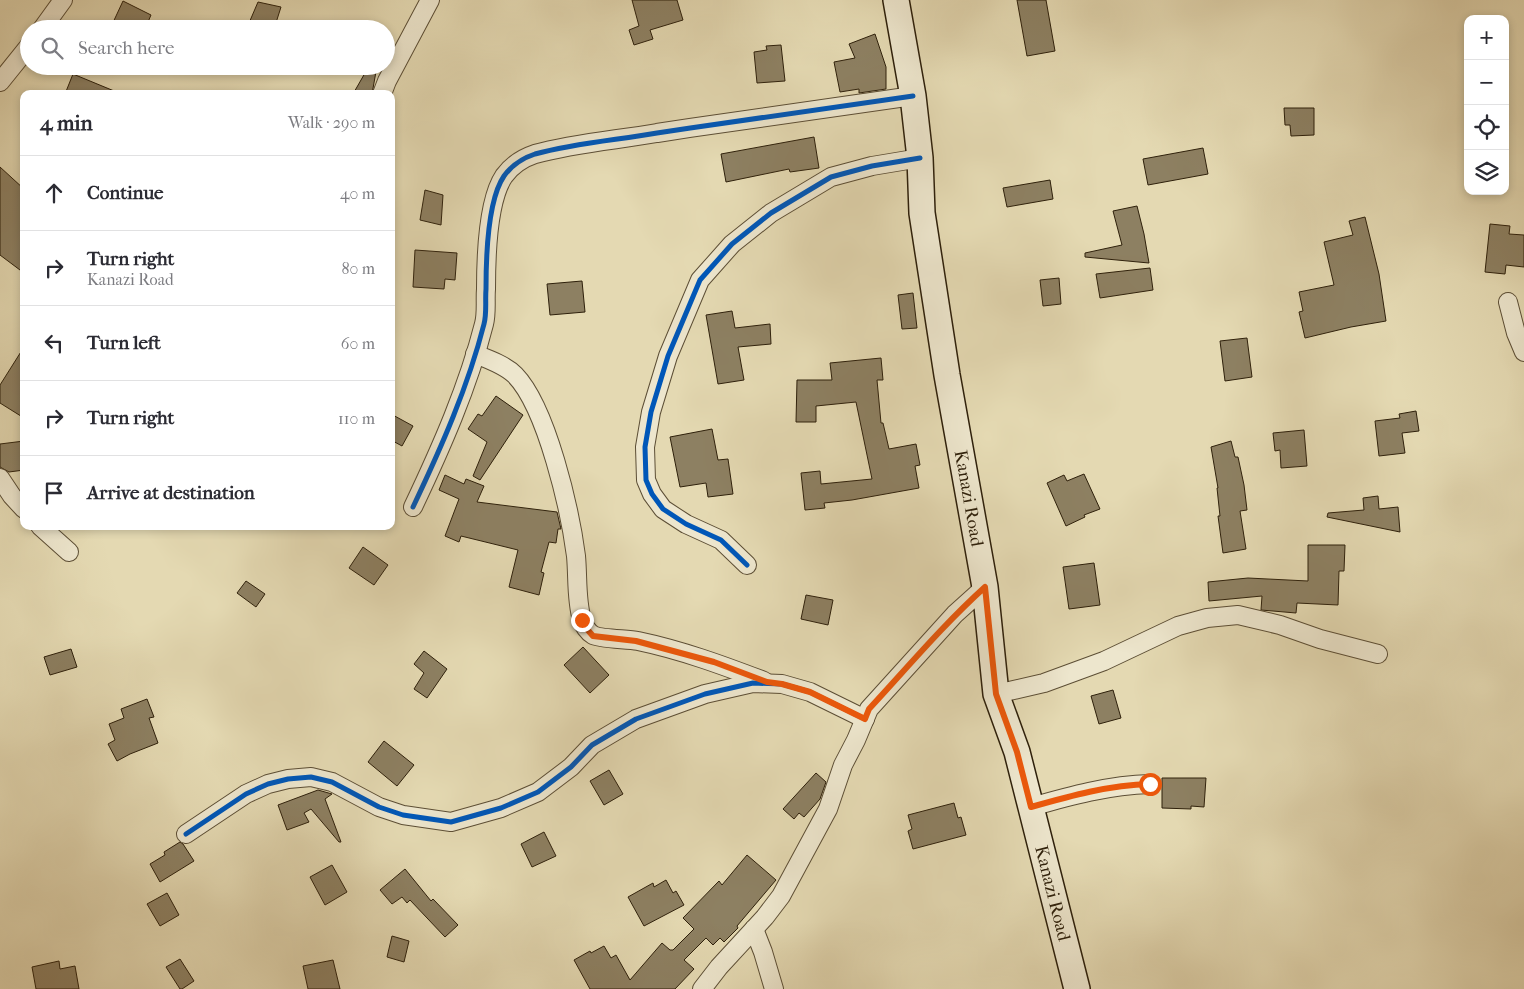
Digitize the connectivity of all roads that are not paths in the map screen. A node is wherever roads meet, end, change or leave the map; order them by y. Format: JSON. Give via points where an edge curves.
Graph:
{"nodes":[{"id":1,"x":63,"y":0,"type":"edge"},
{"id":2,"x":430,"y":0,"type":"edge"},
{"id":3,"x":896,"y":0,"type":"edge"},
{"id":4,"x":49,"y":20,"type":"edge"},
{"id":5,"x":20,"y":57,"type":"edge"},
{"id":6,"x":395,"y":66,"type":"edge"},
{"id":7,"x":390,"y":75,"type":"edge"},
{"id":8,"x":0,"y":82,"type":"edge"},
{"id":9,"x":384,"y":90,"type":"edge"},
{"id":10,"x":913,"y":96,"type":"junction"},
{"id":11,"x":920,"y":158,"type":"junction"},
{"id":12,"x":1508,"y":302,"type":"dead end"},
{"id":13,"x":1524,"y":352,"type":"edge"},
{"id":14,"x":475,"y":354,"type":"junction"},
{"id":15,"x":0,"y":478,"type":"edge"},
{"id":16,"x":20,"y":505,"type":"edge"},
{"id":17,"x":413,"y":507,"type":"dead end"},
{"id":18,"x":44,"y":530,"type":"edge"},
{"id":19,"x":69,"y":552,"type":"dead end"},
{"id":20,"x":747,"y":565,"type":"dead end"},
{"id":21,"x":985,"y":587,"type":"junction"},
{"id":22,"x":1378,"y":654,"type":"dead end"},
{"id":23,"x":767,"y":682,"type":"junction"},
{"id":24,"x":996,"y":694,"type":"junction"},
{"id":25,"x":865,"y":719,"type":"junction"},
{"id":26,"x":1150,"y":784,"type":"dead end"},
{"id":27,"x":1031,"y":807,"type":"junction"},
{"id":28,"x":186,"y":834,"type":"dead end"},
{"id":29,"x":754,"y":929,"type":"junction"},
{"id":30,"x":702,"y":989,"type":"edge"},
{"id":31,"x":774,"y":989,"type":"edge"},
{"id":32,"x":1077,"y":989,"type":"edge"}],
"edges":[{"from":1,"to":4,"type":"street"},
{"from":2,"to":6,"type":"street"},
{"from":3,"to":10,"type":"main road","name":"Kanazi Road"},
{"from":5,"to":8,"type":"street"},
{"from":7,"to":9,"type":"street"},
{"from":10,"to":11,"type":"main road","name":"Kanazi Road"},
{"from":10,"to":14,"type":"street","via":[[579,146],[534,154],[516,162],[504,176],[491,216],[485,321]]},
{"from":11,"to":20,"type":"street","via":[[831,177],[771,213],[732,244],[700,280],[668,356],[652,412],[644,448],[646,480],[663,509],[721,540]]},
{"from":11,"to":21,"type":"main road","name":"Kanazi Road","via":[[922,213]]},
{"from":12,"to":13,"type":"street"},
{"from":14,"to":17,"type":"street","via":[[444,440]]},
{"from":14,"to":23,"type":"street","via":[[513,373],[537,409],[568,515],[576,556],[582,620],[593,636],[636,641],[672,650]]},
{"from":15,"to":16,"type":"street"},
{"from":18,"to":19,"type":"street"},
{"from":21,"to":24,"type":"main road","name":"Kanazi Road"},
{"from":21,"to":25,"type":"street","via":[[942,628],[869,709]]},
{"from":22,"to":24,"type":"street","via":[[1238,615],[1207,618],[1178,626],[1104,661],[1052,680]]},
{"from":23,"to":25,"type":"street","via":[[810,692]]},
{"from":23,"to":28,"type":"street","via":[[706,694],[636,719],[592,745],[571,767],[538,792],[501,808],[451,822],[379,807],[332,782],[311,777],[268,784],[246,794]]},
{"from":24,"to":27,"type":"main road","name":"Kanazi Road","via":[[1017,752]]},
{"from":25,"to":29,"type":"street","via":[[843,765],[828,808],[799,864],[781,896]]},
{"from":26,"to":27,"type":"street","via":[[1125,784]]},
{"from":27,"to":32,"type":"main road","name":"Kanazi Road"},
{"from":29,"to":30,"type":"street"},
{"from":29,"to":31,"type":"street"}]}
